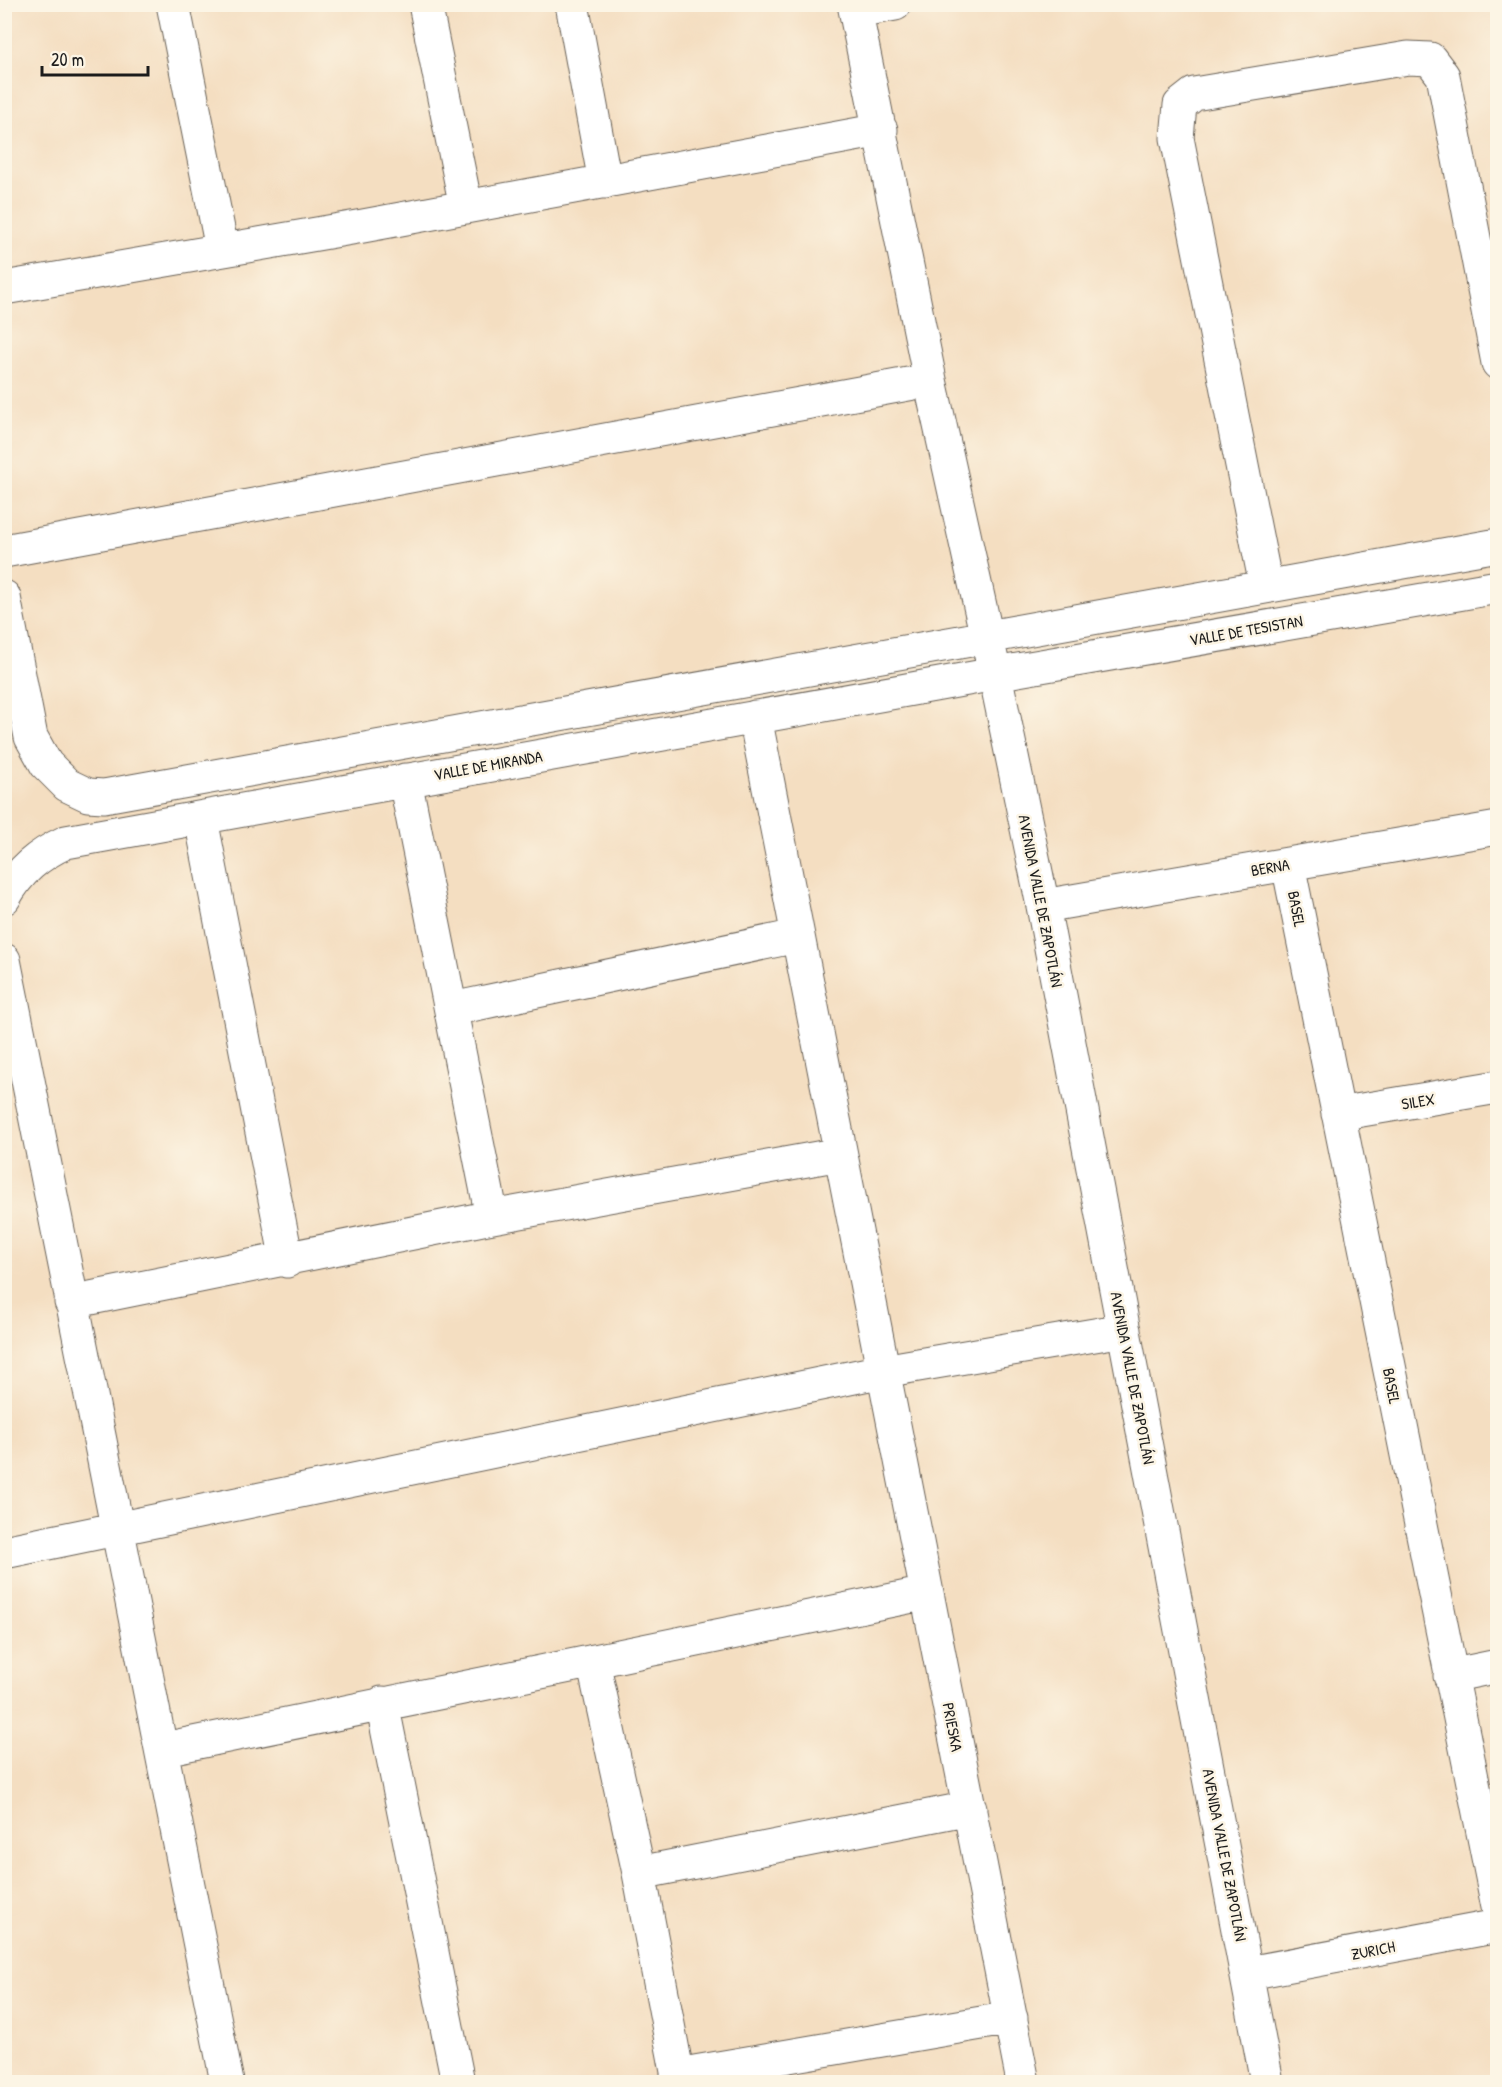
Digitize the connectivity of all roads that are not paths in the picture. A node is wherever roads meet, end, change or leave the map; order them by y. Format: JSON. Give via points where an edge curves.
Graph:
{"nodes":[{"id":1,"x":173,"y":4,"type":"edge"},
{"id":2,"x":425,"y":4,"type":"edge"},
{"id":3,"x":572,"y":4,"type":"edge"},
{"id":4,"x":895,"y":4,"type":"edge"},
{"id":5,"x":855,"y":8,"type":"edge"},
{"id":6,"x":881,"y":130,"type":"junction"},
{"id":7,"x":605,"y":182,"type":"junction"},
{"id":8,"x":465,"y":207,"type":"junction"},
{"id":9,"x":222,"y":249,"type":"junction"},
{"id":10,"x":4,"y":288,"type":"edge"},
{"id":11,"x":1497,"y":363,"type":"edge"},
{"id":12,"x":930,"y":380,"type":"junction"},
{"id":13,"x":1497,"y":545,"type":"edge"},
{"id":14,"x":4,"y":551,"type":"edge"},
{"id":15,"x":1266,"y":586,"type":"junction"},
{"id":16,"x":1497,"y":587,"type":"edge"},
{"id":17,"x":4,"y":597,"type":"edge"},
{"id":18,"x":987,"y":636,"type":"junction"},
{"id":19,"x":995,"y":674,"type":"junction"},
{"id":20,"x":754,"y":717,"type":"junction"},
{"id":21,"x":405,"y":780,"type":"junction"},
{"id":22,"x":201,"y":819,"type":"junction"},
{"id":23,"x":1497,"y":828,"type":"edge"},
{"id":24,"x":1288,"y":864,"type":"junction"},
{"id":25,"x":4,"y":898,"type":"edge"},
{"id":26,"x":1042,"y":906,"type":"junction"},
{"id":27,"x":797,"y":936,"type":"junction"},
{"id":28,"x":4,"y":960,"type":"edge"},
{"id":29,"x":452,"y":1009,"type":"junction"},
{"id":30,"x":1497,"y":1087,"type":"edge"},
{"id":31,"x":1338,"y":1114,"type":"junction"},
{"id":32,"x":840,"y":1154,"type":"junction"},
{"id":33,"x":492,"y":1217,"type":"junction"},
{"id":34,"x":287,"y":1261,"type":"junction"},
{"id":35,"x":71,"y":1302,"type":"junction"},
{"id":36,"x":1124,"y":1330,"type":"junction"},
{"id":37,"x":883,"y":1371,"type":"junction"},
{"id":38,"x":119,"y":1528,"type":"junction"},
{"id":39,"x":4,"y":1552,"type":"edge"},
{"id":40,"x":927,"y":1593,"type":"junction"},
{"id":41,"x":593,"y":1661,"type":"junction"},
{"id":42,"x":1497,"y":1666,"type":"edge"},
{"id":43,"x":1450,"y":1676,"type":"junction"},
{"id":44,"x":382,"y":1703,"type":"junction"},
{"id":45,"x":164,"y":1749,"type":"junction"},
{"id":46,"x":970,"y":1808,"type":"junction"},
{"id":47,"x":639,"y":1873,"type":"junction"},
{"id":48,"x":1497,"y":1907,"type":"edge"},
{"id":49,"x":1497,"y":1926,"type":"edge"},
{"id":50,"x":1248,"y":1973,"type":"junction"},
{"id":51,"x":1011,"y":2018,"type":"junction"},
{"id":52,"x":678,"y":2079,"type":"edge"},
{"id":53,"x":227,"y":2082,"type":"edge"},
{"id":54,"x":458,"y":2082,"type":"edge"},
{"id":55,"x":1023,"y":2082,"type":"edge"},
{"id":56,"x":1267,"y":2082,"type":"edge"}],
"edges":[{"from":1,"to":9,"type":"street"},
{"from":2,"to":8,"type":"street"},
{"from":3,"to":7,"type":"street"},
{"from":4,"to":5,"type":"street"},
{"from":5,"to":6,"type":"street","name":"AVENIDA VALLE DE ZAPOTLÁN"},
{"from":6,"to":7,"type":"street"},
{"from":6,"to":12,"type":"street","name":"AVENIDA VALLE DE ZAPOTLÁN"},
{"from":7,"to":8,"type":"street"},
{"from":8,"to":9,"type":"street"},
{"from":9,"to":10,"type":"street"},
{"from":11,"to":15,"type":"street","via":[[1443,76],[1430,59],[1408,58],[1194,94],[1180,105],[1177,138]]},
{"from":12,"to":14,"type":"street"},
{"from":12,"to":18,"type":"street","name":"AVENIDA VALLE DE ZAPOTLÁN"},
{"from":13,"to":15,"type":"street"},
{"from":15,"to":18,"type":"street"},
{"from":16,"to":19,"type":"street","name":"VALLE DE TESISTAN"},
{"from":17,"to":18,"type":"street","via":[[31,737],[67,785],[88,795],[104,796]]},
{"from":18,"to":19,"type":"street","name":"AVENIDA VALLE DE ZAPOTLÁN"},
{"from":19,"to":20,"type":"street","name":"VALLE DE MIRANDA"},
{"from":19,"to":26,"type":"street","name":"AVENIDA VALLE DE ZAPOTLÁN"},
{"from":20,"to":21,"type":"street","name":"VALLE DE MIRANDA"},
{"from":20,"to":27,"type":"street","name":"PRIESKA"},
{"from":21,"to":22,"type":"street","name":"VALLE DE MIRANDA"},
{"from":21,"to":29,"type":"street"},
{"from":22,"to":25,"type":"street","name":"VALLE DE MIRANDA","via":[[66,842],[42,852],[15,879]]},
{"from":22,"to":34,"type":"street"},
{"from":23,"to":24,"type":"street","name":"BERNA"},
{"from":24,"to":26,"type":"street","name":"BERNA"},
{"from":24,"to":31,"type":"street","name":"BASEL"},
{"from":26,"to":36,"type":"street","name":"AVENIDA VALLE DE ZAPOTLÁN"},
{"from":27,"to":29,"type":"street"},
{"from":27,"to":32,"type":"street","name":"PRIESKA"},
{"from":28,"to":35,"type":"street"},
{"from":29,"to":33,"type":"street"},
{"from":30,"to":31,"type":"street","name":"SILEX"},
{"from":31,"to":43,"type":"street","name":"BASEL"},
{"from":32,"to":33,"type":"street"},
{"from":32,"to":37,"type":"street","name":"PRIESKA"},
{"from":33,"to":34,"type":"street"},
{"from":34,"to":35,"type":"street"},
{"from":35,"to":38,"type":"street"},
{"from":36,"to":37,"type":"street"},
{"from":36,"to":50,"type":"street","name":"AVENIDA VALLE DE ZAPOTLÁN"},
{"from":37,"to":38,"type":"street"},
{"from":37,"to":40,"type":"street","name":"PRIESKA"},
{"from":38,"to":39,"type":"street"},
{"from":38,"to":45,"type":"street"},
{"from":40,"to":41,"type":"street"},
{"from":40,"to":46,"type":"street","name":"PRIESKA"},
{"from":41,"to":44,"type":"street"},
{"from":41,"to":47,"type":"street"},
{"from":42,"to":43,"type":"street"},
{"from":43,"to":48,"type":"street","name":"BASEL"},
{"from":44,"to":45,"type":"street"},
{"from":44,"to":54,"type":"street"},
{"from":45,"to":53,"type":"street"},
{"from":46,"to":47,"type":"street"},
{"from":46,"to":51,"type":"street","name":"PRIESKA"},
{"from":47,"to":52,"type":"street"},
{"from":49,"to":50,"type":"street","name":"ZURICH"},
{"from":50,"to":56,"type":"street","name":"AVENIDA VALLE DE ZAPOTLÁN"},
{"from":51,"to":52,"type":"street"},
{"from":51,"to":55,"type":"street","name":"PRIESKA"}]}
